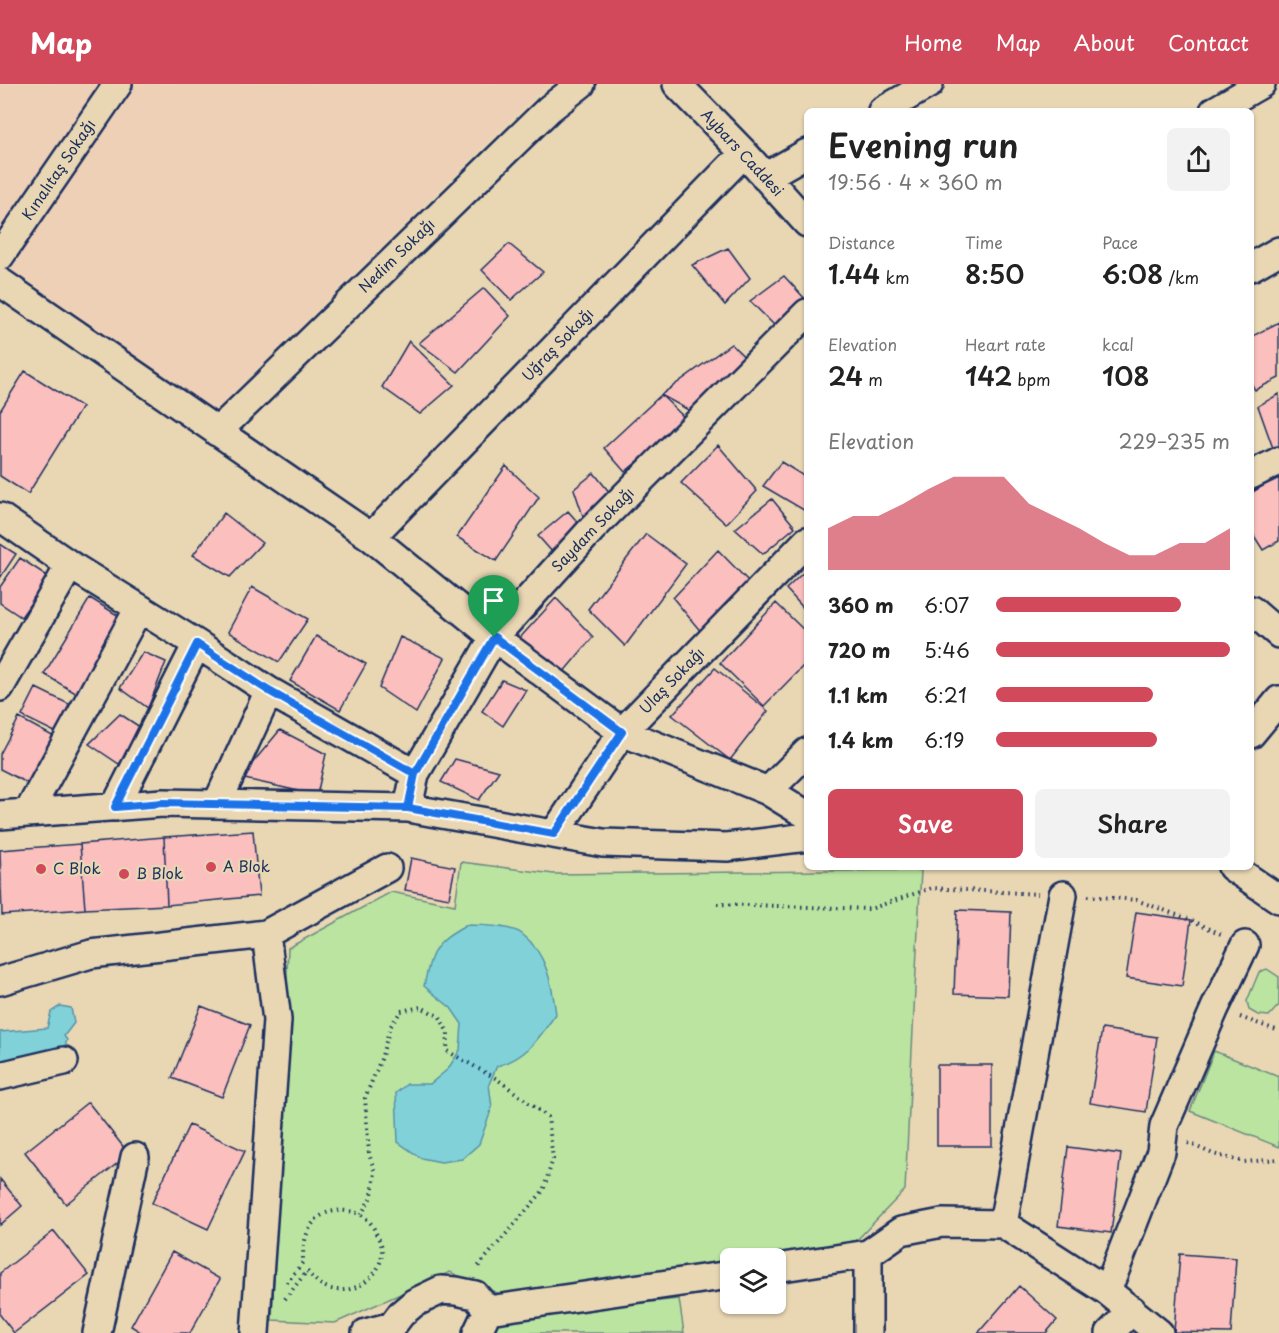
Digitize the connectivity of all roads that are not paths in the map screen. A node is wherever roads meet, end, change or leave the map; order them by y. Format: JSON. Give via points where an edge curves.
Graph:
{"nodes":[{"id":1,"x":118,"y":84,"type":"edge"},
{"id":2,"x":581,"y":84,"type":"edge"},
{"id":3,"x":677,"y":84,"type":"edge"},
{"id":4,"x":929,"y":84,"type":"edge"},
{"id":5,"x":1261,"y":84,"type":"edge"},
{"id":6,"x":887,"y":108,"type":"edge"},
{"id":7,"x":1220,"y":108,"type":"edge"},
{"id":8,"x":744,"y":153,"type":"junction"},
{"id":9,"x":804,"y":155,"type":"edge"},
{"id":10,"x":765,"y":177,"type":"junction"},
{"id":11,"x":804,"y":221,"type":"edge"},
{"id":12,"x":1279,"y":251,"type":"edge"},
{"id":13,"x":0,"y":256,"type":"edge"},
{"id":14,"x":1254,"y":265,"type":"edge"},
{"id":15,"x":0,"y":282,"type":"edge"},
{"id":16,"x":804,"y":316,"type":"edge"},
{"id":17,"x":217,"y":432,"type":"junction"},
{"id":18,"x":1279,"y":461,"type":"edge"},
{"id":19,"x":1254,"y":474,"type":"edge"},
{"id":20,"x":0,"y":517,"type":"edge"},
{"id":21,"x":371,"y":537,"type":"junction"},
{"id":22,"x":804,"y":544,"type":"edge"},
{"id":23,"x":70,"y":565,"type":"junction"},
{"id":24,"x":139,"y":608,"type":"junction"},
{"id":25,"x":494,"y":637,"type":"junction"},
{"id":26,"x":197,"y":644,"type":"junction"},
{"id":27,"x":0,"y":687,"type":"edge"},
{"id":28,"x":269,"y":691,"type":"junction"},
{"id":29,"x":1279,"y":700,"type":"edge"},
{"id":30,"x":1254,"y":730,"type":"edge"},
{"id":31,"x":622,"y":732,"type":"junction"},
{"id":32,"x":804,"y":755,"type":"edge"},
{"id":33,"x":415,"y":774,"type":"junction"},
{"id":34,"x":768,"y":791,"type":"junction"},
{"id":35,"x":218,"y":804,"type":"junction"},
{"id":36,"x":115,"y":807,"type":"junction"},
{"id":37,"x":408,"y":808,"type":"junction"},
{"id":38,"x":29,"y":811,"type":"junction"},
{"id":39,"x":804,"y":813,"type":"edge"},
{"id":40,"x":0,"y":815,"type":"edge"},
{"id":41,"x":554,"y":834,"type":"junction"},
{"id":42,"x":804,"y":837,"type":"edge"},
{"id":43,"x":387,"y":868,"type":"dead end"},
{"id":44,"x":1236,"y":870,"type":"edge"},
{"id":45,"x":1063,"y":895,"type":"road end"},
{"id":46,"x":1279,"y":899,"type":"edge"},
{"id":47,"x":266,"y":934,"type":"junction"},
{"id":48,"x":1245,"y":945,"type":"road end"},
{"id":49,"x":0,"y":981,"type":"edge"},
{"id":50,"x":64,"y":1061,"type":"dead end"},
{"id":51,"x":0,"y":1076,"type":"edge"},
{"id":52,"x":135,"y":1157,"type":"dead end"},
{"id":53,"x":1003,"y":1224,"type":"junction"},
{"id":54,"x":868,"y":1254,"type":"junction"},
{"id":55,"x":786,"y":1266,"type":"edge"},
{"id":56,"x":720,"y":1277,"type":"edge"},
{"id":57,"x":1107,"y":1291,"type":"junction"},
{"id":58,"x":1132,"y":1310,"type":"junction"},
{"id":59,"x":482,"y":1322,"type":"edge"},
{"id":60,"x":397,"y":1330,"type":"edge"},
{"id":61,"x":97,"y":1333,"type":"edge"},
{"id":62,"x":255,"y":1333,"type":"edge"},
{"id":63,"x":366,"y":1333,"type":"edge"},
{"id":64,"x":868,"y":1333,"type":"edge"},
{"id":65,"x":1110,"y":1333,"type":"edge"},
{"id":66,"x":1159,"y":1333,"type":"edge"}],
"edges":[{"from":1,"to":13,"type":"street","name":"Kınalıtaş Sokağı"},
{"from":2,"to":17,"type":"street","name":"Nedim Sokağı","via":[[549,109]]},
{"from":3,"to":8,"type":"street","name":"Aybars Caddesi"},
{"from":4,"to":6,"type":"street"},
{"from":5,"to":7,"type":"street"},
{"from":8,"to":10,"type":"street","name":"Aybars Caddesi"},
{"from":8,"to":21,"type":"street","name":"Uğraş Sokağı"},
{"from":9,"to":10,"type":"street"},
{"from":10,"to":11,"type":"street","name":"Aybars Caddesi"},
{"from":12,"to":14,"type":"street"},
{"from":15,"to":17,"type":"street"},
{"from":16,"to":25,"type":"street","name":"Saydam Sokağı","via":[[592,529]]},
{"from":17,"to":21,"type":"street"},
{"from":18,"to":19,"type":"street"},
{"from":20,"to":23,"type":"street"},
{"from":21,"to":25,"type":"street"},
{"from":22,"to":31,"type":"street","name":"Ulaş Sokağı"},
{"from":23,"to":24,"type":"street"},
{"from":23,"to":27,"type":"street"},
{"from":24,"to":26,"type":"street"},
{"from":24,"to":38,"type":"street"},
{"from":25,"to":31,"type":"street"},
{"from":25,"to":33,"type":"street","name":"Saydam Sokağı"},
{"from":26,"to":28,"type":"street"},
{"from":26,"to":36,"type":"street"},
{"from":28,"to":33,"type":"street"},
{"from":28,"to":35,"type":"street"},
{"from":29,"to":30,"type":"street"},
{"from":31,"to":34,"type":"street"},
{"from":31,"to":41,"type":"street","name":"Ulaş Sokağı"},
{"from":32,"to":34,"type":"street"},
{"from":33,"to":37,"type":"street","name":"Saydam Sokağı"},
{"from":34,"to":39,"type":"street"},
{"from":35,"to":36,"type":"street"},
{"from":35,"to":37,"type":"street"},
{"from":36,"to":38,"type":"street"},
{"from":37,"to":41,"type":"street"},
{"from":38,"to":40,"type":"street"},
{"from":41,"to":42,"type":"street","via":[[603,843],[727,847]]},
{"from":43,"to":47,"type":"street"},
{"from":44,"to":46,"type":"street"},
{"from":45,"to":53,"type":"street"},
{"from":47,"to":49,"type":"street","via":[[91,954]]},
{"from":47,"to":62,"type":"street","via":[[277,1020]]},
{"from":48,"to":57,"type":"street","via":[[1164,1126],[1161,1152]]},
{"from":50,"to":51,"type":"street"},
{"from":52,"to":61,"type":"street"},
{"from":53,"to":54,"type":"street","via":[[942,1223],[901,1231]]},
{"from":53,"to":57,"type":"street"},
{"from":54,"to":55,"type":"street"},
{"from":54,"to":64,"type":"street"},
{"from":56,"to":59,"type":"street"},
{"from":57,"to":58,"type":"street"},
{"from":58,"to":65,"type":"street"},
{"from":58,"to":66,"type":"street"},
{"from":59,"to":60,"type":"street","via":[[475,1295],[441,1290],[414,1303],[402,1314]]},
{"from":60,"to":63,"type":"street"}]}
